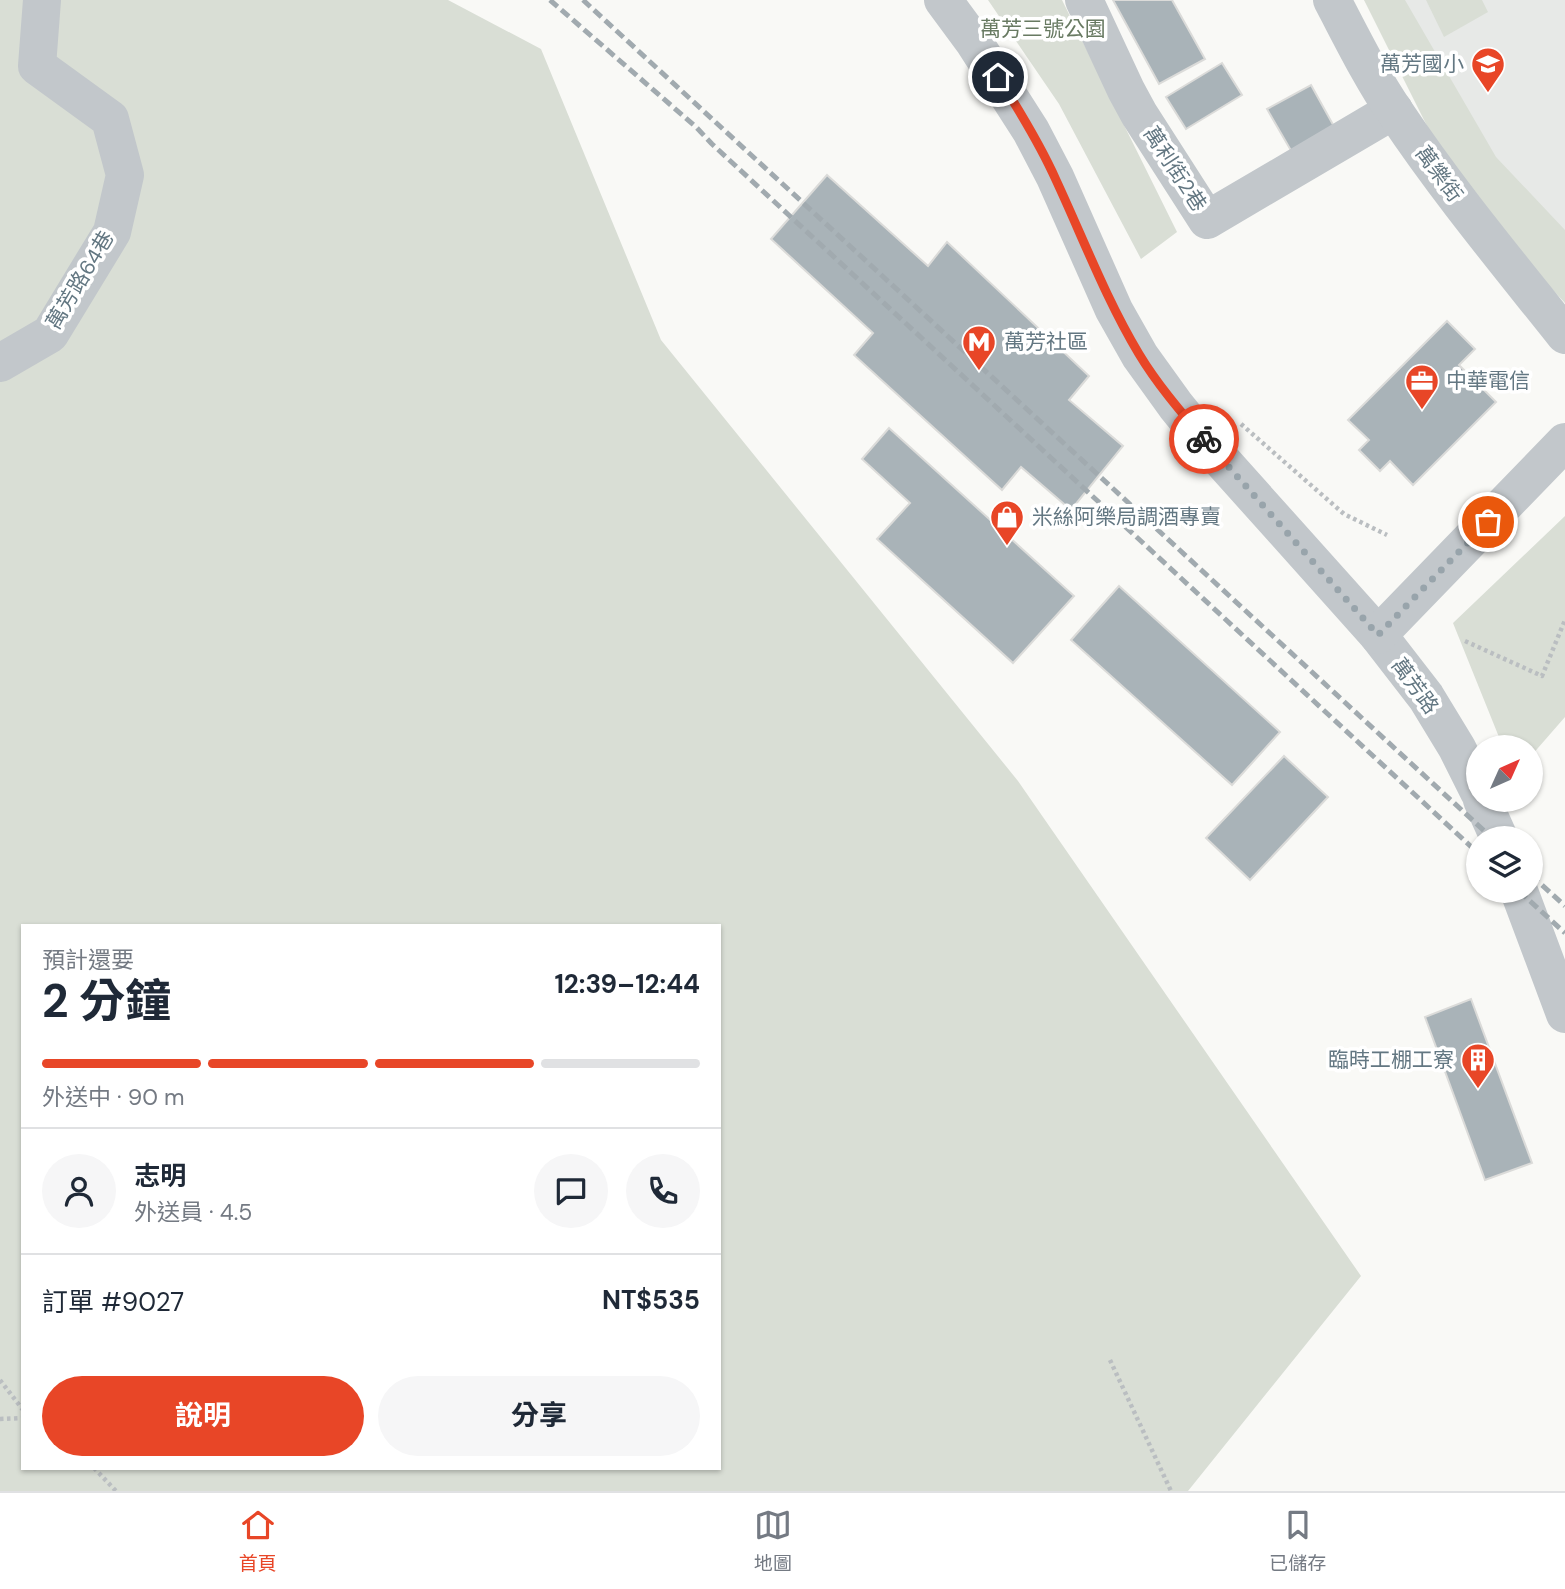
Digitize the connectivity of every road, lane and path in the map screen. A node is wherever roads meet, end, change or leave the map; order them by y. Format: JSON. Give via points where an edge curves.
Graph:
{"nodes":[{"id":1,"x":42,"y":0,"type":"edge"},
{"id":2,"x":943,"y":0,"type":"edge"},
{"id":3,"x":1084,"y":0,"type":"edge"},
{"id":4,"x":1332,"y":0,"type":"edge"},
{"id":5,"x":1394,"y":110,"type":"junction"},
{"id":6,"x":1565,"y":335,"type":"edge"},
{"id":7,"x":0,"y":363,"type":"edge"},
{"id":8,"x":1233,"y":418,"type":"dead end"},
{"id":9,"x":1565,"y":442,"type":"edge"},
{"id":10,"x":1387,"y":535,"type":"dead end"},
{"id":11,"x":1565,"y":620,"type":"edge"},
{"id":12,"x":1378,"y":635,"type":"junction"},
{"id":13,"x":1465,"y":641,"type":"dead end"},
{"id":14,"x":1466,"y":766,"type":"edge"},
{"id":15,"x":1523,"y":903,"type":"edge"},
{"id":16,"x":1565,"y":1014,"type":"edge"},
{"id":17,"x":1110,"y":1360,"type":"dead end"},
{"id":18,"x":0,"y":1380,"type":"edge"},
{"id":19,"x":21,"y":1407,"type":"edge"},
{"id":20,"x":21,"y":1418,"type":"edge"},
{"id":21,"x":0,"y":1419,"type":"edge"},
{"id":22,"x":96,"y":1470,"type":"edge"},
{"id":23,"x":116,"y":1491,"type":"edge"},
{"id":24,"x":1171,"y":1491,"type":"edge"}],
"edges":[{"from":1,"to":7,"type":"street","name":"萬芳路64巷","via":[[37,66],[110,119],[125,175],[112,232],[50,334]]},
{"from":2,"to":12,"type":"street","name":"萬芳路","via":[[1031,131],[1140,356],[1207,444]]},
{"from":3,"to":5,"type":"street","name":"萬利街2巷","via":[[1139,114],[1207,219]]},
{"from":4,"to":5,"type":"street","name":"萬樂街"},
{"from":5,"to":6,"type":"street","name":"萬樂街","via":[[1441,178]]},
{"from":8,"to":10,"type":"path","via":[[1344,514]]},
{"from":9,"to":12,"type":"street"},
{"from":11,"to":13,"type":"path","via":[[1542,676]]},
{"from":12,"to":14,"type":"street","name":"萬芳路","via":[[1426,697]]},
{"from":15,"to":16,"type":"street"},
{"from":17,"to":24,"type":"path"},
{"from":18,"to":19,"type":"path"},
{"from":20,"to":21,"type":"path"},
{"from":22,"to":23,"type":"path"}]}
